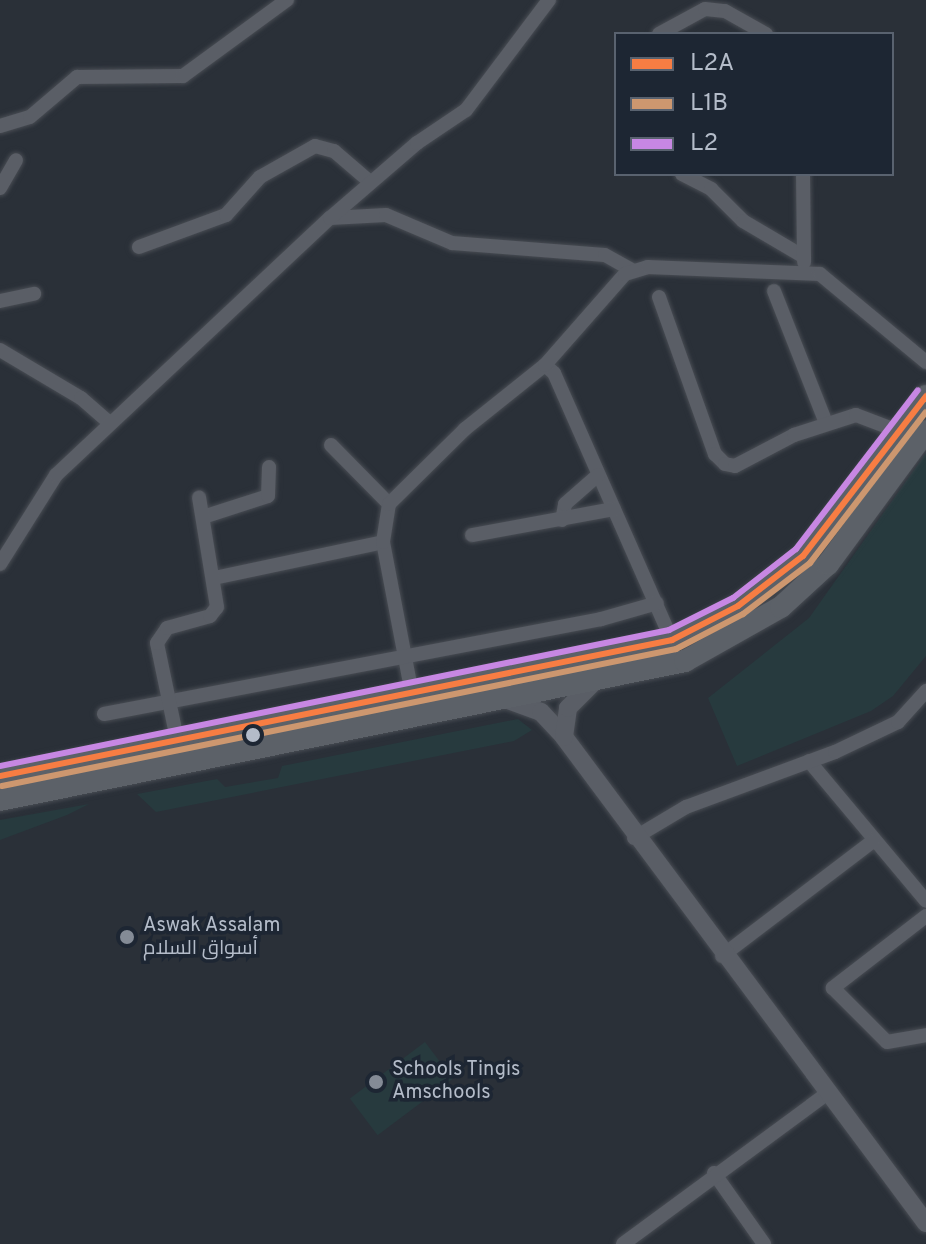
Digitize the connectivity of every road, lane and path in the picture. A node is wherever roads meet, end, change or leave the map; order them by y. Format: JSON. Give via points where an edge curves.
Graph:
{"nodes":[{"id":1,"x":287,"y":0,"type":"edge"},
{"id":2,"x":549,"y":0,"type":"edge"},
{"id":3,"x":663,"y":32,"type":"edge"},
{"id":4,"x":762,"y":32,"type":"edge"},
{"id":5,"x":0,"y":126,"type":"edge"},
{"id":6,"x":16,"y":160,"type":"dead end"},
{"id":7,"x":686,"y":176,"type":"edge"},
{"id":8,"x":803,"y":176,"type":"edge"},
{"id":9,"x":370,"y":182,"type":"junction"},
{"id":10,"x":0,"y":188,"type":"edge"},
{"id":11,"x":330,"y":218,"type":"junction"},
{"id":12,"x":139,"y":247,"type":"dead end"},
{"id":13,"x":804,"y":264,"type":"junction"},
{"id":14,"x":632,"y":270,"type":"junction"},
{"id":15,"x":774,"y":291,"type":"dead end"},
{"id":16,"x":34,"y":294,"type":"dead end"},
{"id":17,"x":659,"y":297,"type":"dead end"},
{"id":18,"x":0,"y":301,"type":"edge"},
{"id":19,"x":0,"y":350,"type":"edge"},
{"id":20,"x":926,"y":362,"type":"edge"},
{"id":21,"x":545,"y":365,"type":"junction"},
{"id":22,"x":926,"y":396,"type":"edge"},
{"id":23,"x":110,"y":423,"type":"junction"},
{"id":24,"x":826,"y":423,"type":"junction"},
{"id":25,"x":898,"y":431,"type":"junction"},
{"id":26,"x":926,"y":431,"type":"edge"},
{"id":27,"x":331,"y":445,"type":"dead end"},
{"id":28,"x":269,"y":467,"type":"dead end"},
{"id":29,"x":598,"y":475,"type":"junction"},
{"id":30,"x":199,"y":497,"type":"dead end"},
{"id":31,"x":389,"y":504,"type":"junction"},
{"id":32,"x":614,"y":509,"type":"junction"},
{"id":33,"x":203,"y":517,"type":"junction"},
{"id":34,"x":562,"y":520,"type":"junction"},
{"id":35,"x":472,"y":535,"type":"dead end"},
{"id":36,"x":383,"y":542,"type":"junction"},
{"id":37,"x":0,"y":564,"type":"edge"},
{"id":38,"x":214,"y":578,"type":"junction"},
{"id":39,"x":657,"y":603,"type":"junction"},
{"id":40,"x":672,"y":640,"type":"junction"},
{"id":41,"x":405,"y":655,"type":"junction"},
{"id":42,"x":593,"y":683,"type":"junction"},
{"id":43,"x":926,"y":691,"type":"edge"},
{"id":44,"x":412,"y":694,"type":"junction"},
{"id":45,"x":168,"y":700,"type":"junction"},
{"id":46,"x":508,"y":700,"type":"junction"},
{"id":47,"x":104,"y":714,"type":"dead end"},
{"id":48,"x":564,"y":737,"type":"junction"},
{"id":49,"x":177,"y":739,"type":"junction"},
{"id":50,"x":809,"y":761,"type":"junction"},
{"id":51,"x":0,"y":776,"type":"edge"},
{"id":52,"x":0,"y":800,"type":"edge"},
{"id":53,"x":634,"y":838,"type":"junction"},
{"id":54,"x":873,"y":841,"type":"junction"},
{"id":55,"x":926,"y":901,"type":"edge"},
{"id":56,"x":926,"y":916,"type":"edge"},
{"id":57,"x":722,"y":956,"type":"junction"},
{"id":58,"x":926,"y":1035,"type":"edge"},
{"id":59,"x":828,"y":1093,"type":"junction"},
{"id":60,"x":714,"y":1173,"type":"junction"},
{"id":61,"x":926,"y":1223,"type":"edge"},
{"id":62,"x":623,"y":1244,"type":"edge"},
{"id":63,"x":764,"y":1244,"type":"edge"}],
"edges":[{"from":1,"to":5,"type":"street","via":[[183,76],[77,77],[30,117]]},
{"from":2,"to":9,"type":"street","via":[[473,103]]},
{"from":3,"to":4,"type":"street","via":[[705,9],[725,11]]},
{"from":6,"to":10,"type":"street"},
{"from":7,"to":13,"type":"street","via":[[711,189],[743,221]]},
{"from":8,"to":13,"type":"street"},
{"from":9,"to":11,"type":"street"},
{"from":9,"to":12,"type":"street","via":[[334,151],[315,146],[260,177],[226,215]]},
{"from":11,"to":14,"type":"street","via":[[386,215],[452,243],[605,255]]},
{"from":11,"to":23,"type":"street"},
{"from":13,"to":14,"type":"street"},
{"from":13,"to":20,"type":"street","via":[[835,282]]},
{"from":14,"to":21,"type":"street"},
{"from":15,"to":24,"type":"street"},
{"from":16,"to":18,"type":"street"},
{"from":17,"to":24,"type":"street","via":[[720,461],[735,466]]},
{"from":19,"to":23,"type":"street","via":[[81,398]]},
{"from":21,"to":29,"type":"street","via":[[554,373]]},
{"from":21,"to":31,"type":"street","via":[[465,429]]},
{"from":22,"to":25,"type":"main road"},
{"from":23,"to":37,"type":"street","via":[[56,475]]},
{"from":24,"to":25,"type":"street","via":[[866,415]]},
{"from":25,"to":40,"type":"main road","via":[[803,556],[738,606]]},
{"from":26,"to":42,"type":"main road","via":[[828,564],[781,607],[685,661]]},
{"from":27,"to":31,"type":"street"},
{"from":28,"to":33,"type":"street","via":[[268,496]]},
{"from":29,"to":32,"type":"street"},
{"from":29,"to":34,"type":"street","via":[[565,504]]},
{"from":30,"to":33,"type":"street"},
{"from":31,"to":36,"type":"street"},
{"from":32,"to":34,"type":"street"},
{"from":32,"to":39,"type":"street"},
{"from":33,"to":38,"type":"street"},
{"from":34,"to":35,"type":"street"},
{"from":36,"to":38,"type":"street"},
{"from":36,"to":41,"type":"street"},
{"from":38,"to":45,"type":"street","via":[[213,613],[167,628],[159,637]]},
{"from":39,"to":40,"type":"street"},
{"from":39,"to":41,"type":"street","via":[[601,619]]},
{"from":40,"to":44,"type":"main road"},
{"from":41,"to":44,"type":"street"},
{"from":41,"to":45,"type":"street"},
{"from":42,"to":46,"type":"main road"},
{"from":42,"to":48,"type":"street","via":[[568,708]]},
{"from":43,"to":50,"type":"street","via":[[898,722]]},
{"from":44,"to":49,"type":"main road"},
{"from":45,"to":47,"type":"street"},
{"from":45,"to":49,"type":"street"},
{"from":46,"to":48,"type":"street","via":[[541,712]]},
{"from":46,"to":52,"type":"main road"},
{"from":48,"to":53,"type":"street"},
{"from":49,"to":51,"type":"main road"},
{"from":50,"to":53,"type":"street","via":[[686,807]]},
{"from":50,"to":54,"type":"street"},
{"from":53,"to":57,"type":"street"},
{"from":54,"to":55,"type":"street"},
{"from":54,"to":57,"type":"street"},
{"from":56,"to":58,"type":"street","via":[[833,988],[887,1042]]},
{"from":57,"to":59,"type":"street"},
{"from":59,"to":60,"type":"street"},
{"from":59,"to":61,"type":"street"},
{"from":60,"to":62,"type":"street"},
{"from":60,"to":63,"type":"street"}]}
